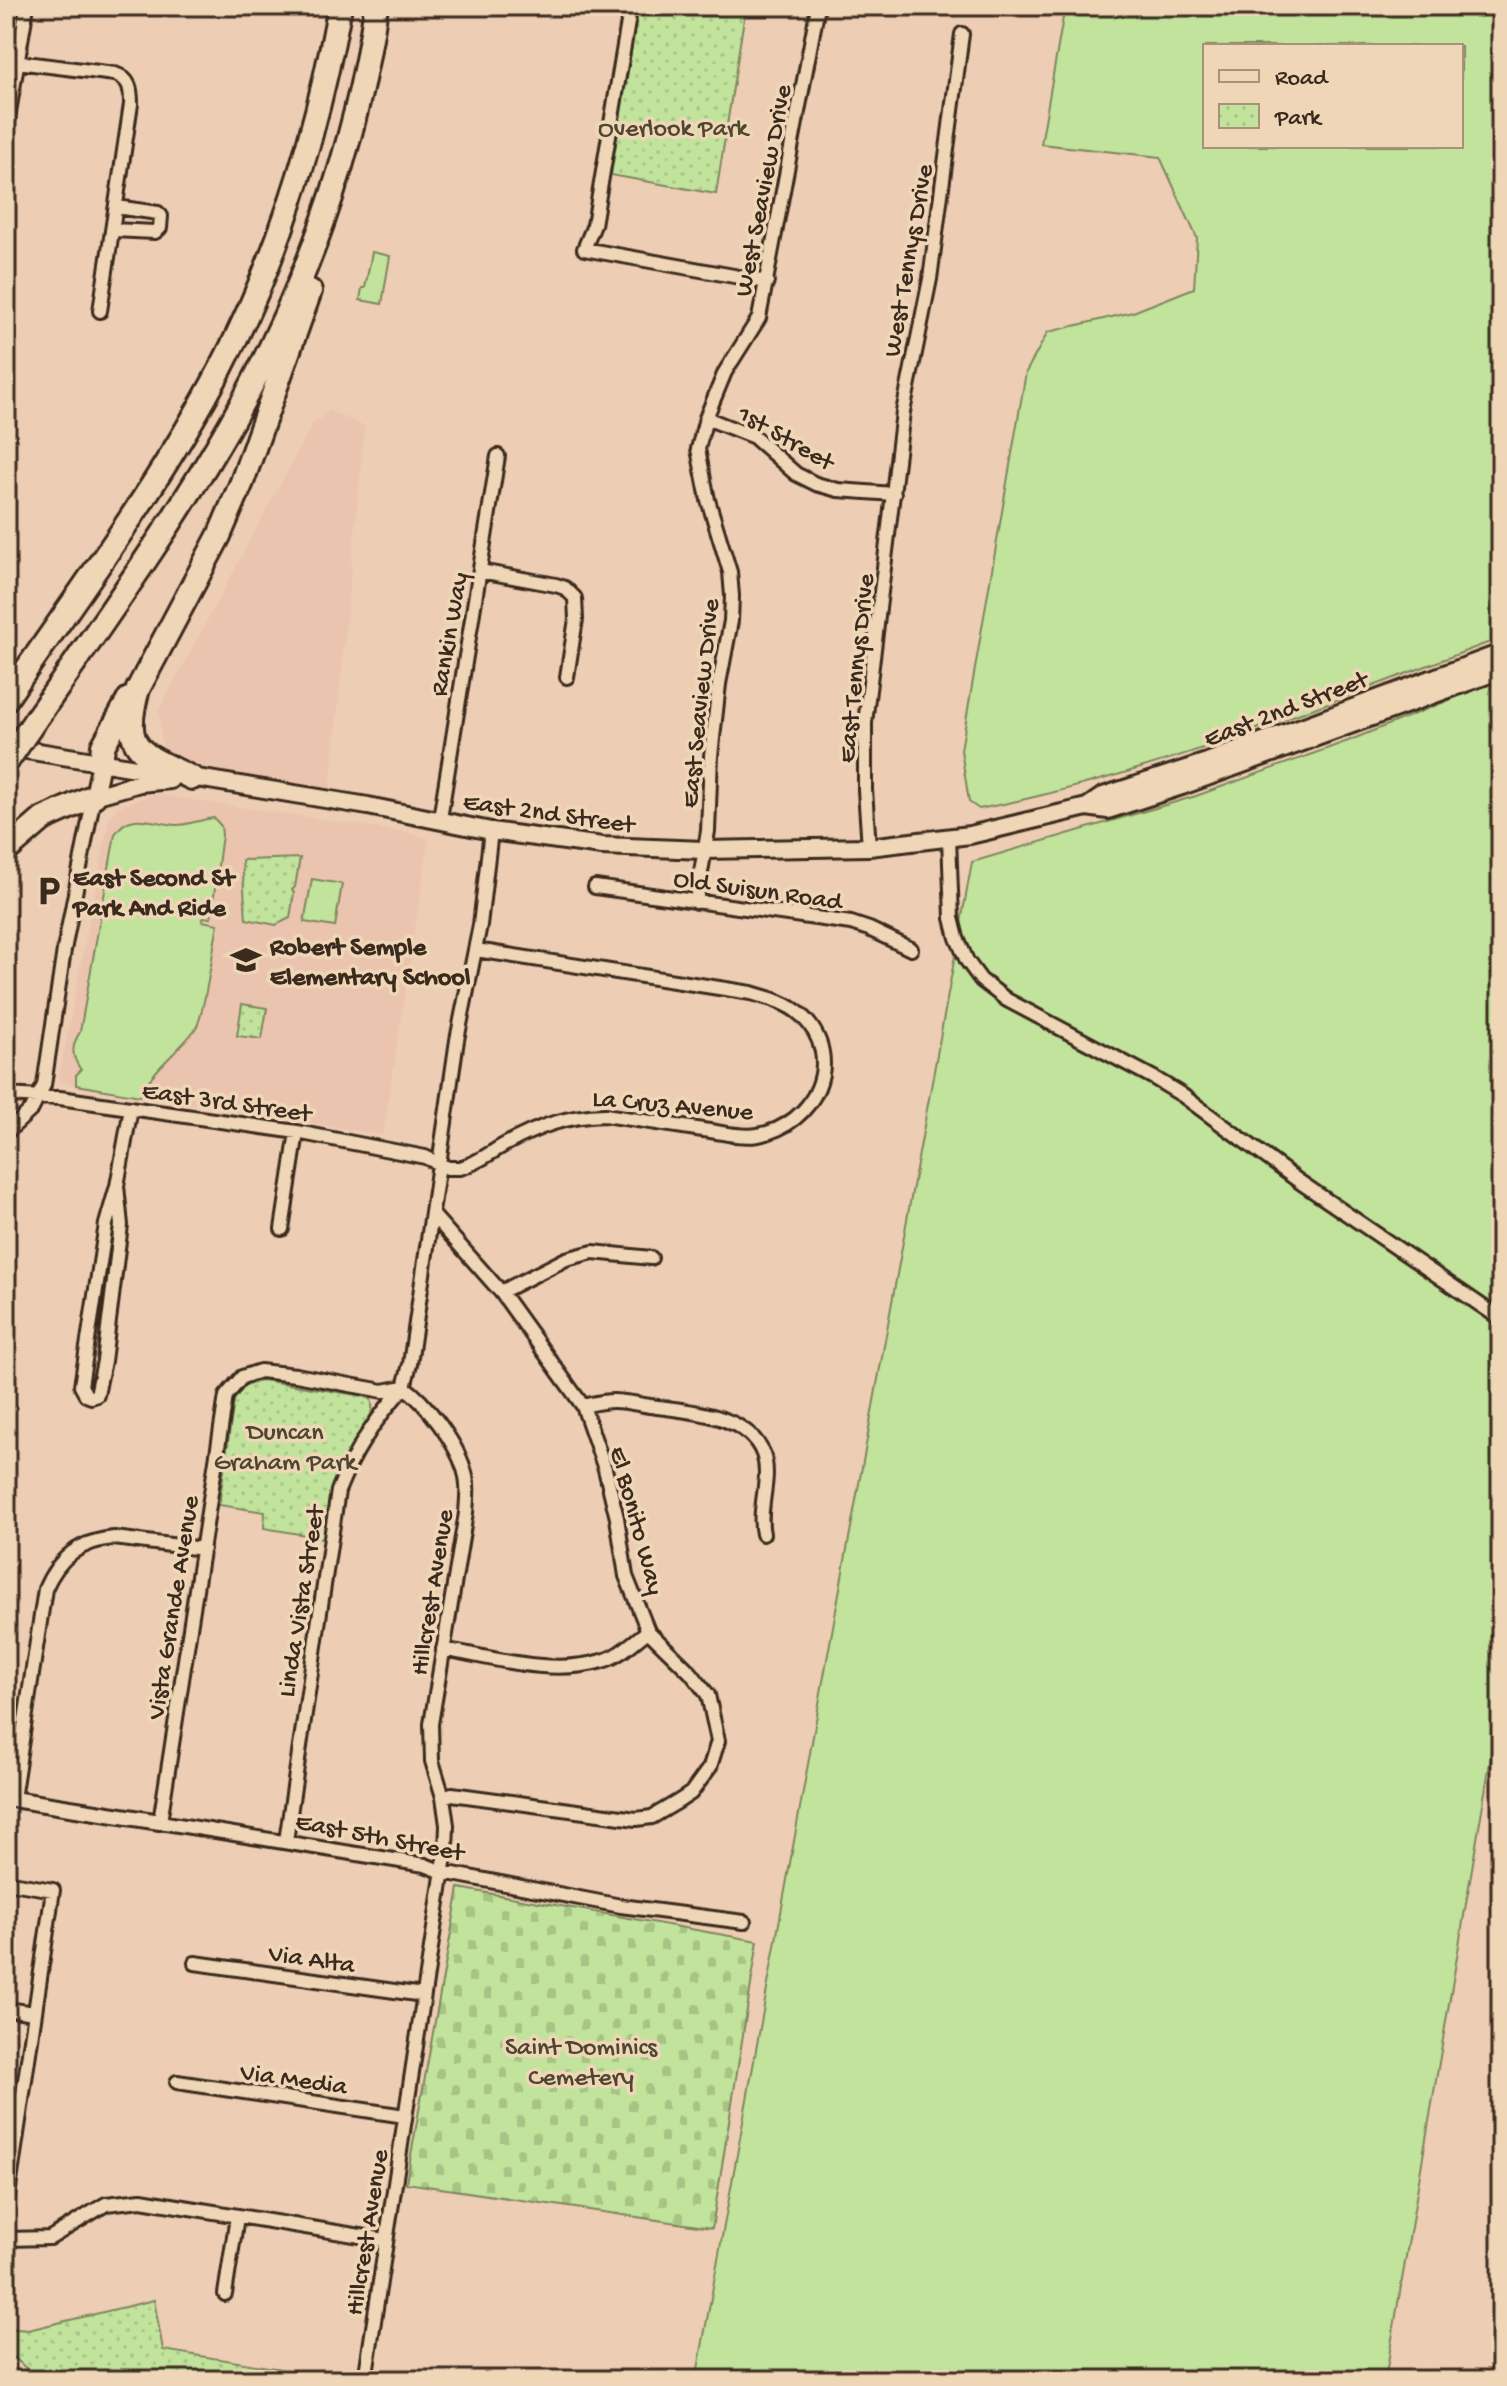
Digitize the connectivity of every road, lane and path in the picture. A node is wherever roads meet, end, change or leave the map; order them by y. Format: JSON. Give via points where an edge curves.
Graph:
{"nodes":[{"id":1,"x":27,"y":6,"type":"edge"},
{"id":2,"x":340,"y":6,"type":"edge"},
{"id":3,"x":376,"y":6,"type":"edge"},
{"id":4,"x":627,"y":6,"type":"edge"},
{"id":5,"x":818,"y":6,"type":"edge"},
{"id":6,"x":962,"y":34,"type":"dead end"},
{"id":7,"x":17,"y":62,"type":"junction"},
{"id":8,"x":353,"y":123,"type":"junction"},
{"id":9,"x":6,"y":130,"type":"edge"},
{"id":10,"x":116,"y":207,"type":"junction"},
{"id":11,"x":113,"y":230,"type":"junction"},
{"id":12,"x":767,"y":282,"type":"junction"},
{"id":13,"x":100,"y":311,"type":"dead end"},
{"id":14,"x":706,"y":418,"type":"junction"},
{"id":15,"x":498,"y":456,"type":"dead end"},
{"id":16,"x":894,"y":494,"type":"junction"},
{"id":17,"x":480,"y":571,"type":"junction"},
{"id":18,"x":1501,"y":653,"type":"edge"},
{"id":19,"x":1501,"y":670,"type":"edge"},
{"id":20,"x":567,"y":677,"type":"dead end"},
{"id":21,"x":138,"y":689,"type":"junction"},
{"id":22,"x":6,"y":699,"type":"edge"},
{"id":23,"x":6,"y":747,"type":"edge"},
{"id":24,"x":6,"y":763,"type":"edge"},
{"id":25,"x":101,"y":763,"type":"junction"},
{"id":26,"x":192,"y":778,"type":"junction"},
{"id":27,"x":94,"y":796,"type":"junction"},
{"id":28,"x":1087,"y":807,"type":"junction"},
{"id":29,"x":440,"y":819,"type":"junction"},
{"id":30,"x":491,"y":831,"type":"junction"},
{"id":31,"x":949,"y":838,"type":"junction"},
{"id":32,"x":869,"y":847,"type":"junction"},
{"id":33,"x":704,"y":850,"type":"junction"},
{"id":34,"x":6,"y":851,"type":"edge"},
{"id":35,"x":595,"y":887,"type":"dead end"},
{"id":36,"x":696,"y":902,"type":"junction"},
{"id":37,"x":911,"y":949,"type":"dead end"},
{"id":38,"x":476,"y":950,"type":"junction"},
{"id":39,"x":6,"y":1095,"type":"edge"},
{"id":40,"x":38,"y":1098,"type":"junction"},
{"id":41,"x":131,"y":1108,"type":"junction"},
{"id":42,"x":297,"y":1132,"type":"junction"},
{"id":43,"x":6,"y":1133,"type":"edge"},
{"id":44,"x":438,"y":1163,"type":"junction"},
{"id":45,"x":117,"y":1186,"type":"junction"},
{"id":46,"x":432,"y":1214,"type":"junction"},
{"id":47,"x":282,"y":1229,"type":"dead end"},
{"id":48,"x":651,"y":1258,"type":"dead end"},
{"id":49,"x":501,"y":1292,"type":"junction"},
{"id":50,"x":1501,"y":1319,"type":"edge"},
{"id":51,"x":404,"y":1387,"type":"junction"},
{"id":52,"x":583,"y":1406,"type":"junction"},
{"id":53,"x":763,"y":1534,"type":"dead end"},
{"id":54,"x":203,"y":1549,"type":"junction"},
{"id":55,"x":648,"y":1631,"type":"junction"},
{"id":56,"x":443,"y":1649,"type":"junction"},
{"id":57,"x":443,"y":1797,"type":"junction"},
{"id":58,"x":10,"y":1799,"type":"edge"},
{"id":59,"x":160,"y":1822,"type":"junction"},
{"id":60,"x":286,"y":1841,"type":"junction"},
{"id":61,"x":443,"y":1872,"type":"junction"},
{"id":62,"x":6,"y":1882,"type":"edge"},
{"id":63,"x":744,"y":1922,"type":"dead end"},
{"id":64,"x":195,"y":1963,"type":"dead end"},
{"id":65,"x":423,"y":1995,"type":"junction"},
{"id":66,"x":6,"y":2009,"type":"edge"},
{"id":67,"x":35,"y":2013,"type":"junction"},
{"id":68,"x":177,"y":2082,"type":"dead end"},
{"id":69,"x":405,"y":2116,"type":"junction"},
{"id":70,"x":11,"y":2137,"type":"edge"},
{"id":71,"x":6,"y":2209,"type":"edge"},
{"id":72,"x":237,"y":2217,"type":"junction"},
{"id":73,"x":6,"y":2239,"type":"edge"},
{"id":74,"x":385,"y":2240,"type":"junction"},
{"id":75,"x":225,"y":2294,"type":"dead end"},
{"id":76,"x":365,"y":2380,"type":"edge"}],
"edges":[{"from":1,"to":7,"type":"street"},
{"from":2,"to":22,"type":"highway","via":[[293,197],[222,366],[149,489]]},
{"from":3,"to":8,"type":"highway"},
{"from":4,"to":12,"type":"street","via":[[594,225],[584,249]]},
{"from":5,"to":12,"type":"street","name":"West Seaview Drive"},
{"from":6,"to":16,"type":"street","name":"West Tennys Drive","via":[[930,279],[910,366]]},
{"from":7,"to":9,"type":"street"},
{"from":7,"to":10,"type":"street","via":[[115,74],[131,87]]},
{"from":8,"to":21,"type":"highway","via":[[343,186],[321,260],[242,482]]},
{"from":8,"to":24,"type":"highway","bridge":true,"via":[[305,266],[232,421]]},
{"from":10,"to":11,"type":"street"},
{"from":10,"to":11,"type":"street","via":[[158,213],[160,228]]},
{"from":11,"to":13,"type":"street"},
{"from":12,"to":14,"type":"street","name":"West Seaview Drive","via":[[759,318],[725,372]]},
{"from":14,"to":16,"type":"street","name":"1st Street","via":[[754,437],[796,474],[816,484]]},
{"from":14,"to":33,"type":"street","name":"East Seaview Drive","via":[[698,449],[732,596]]},
{"from":15,"to":17,"type":"street","name":"Rankin Way"},
{"from":16,"to":32,"type":"street","name":"East Tennys Drive","via":[[865,723]]},
{"from":17,"to":20,"type":"street","via":[[556,585],[575,598]]},
{"from":17,"to":29,"type":"street","name":"Rankin Way"},
{"from":18,"to":28,"type":"main road","name":"East 2nd Street","via":[[1103,796]]},
{"from":19,"to":28,"type":"main road","name":"East 2nd Street","via":[[1182,786],[1108,810]]},
{"from":21,"to":25,"type":"highway","via":[[103,746]]},
{"from":21,"to":26,"type":"highway","via":[[131,715],[134,742]]},
{"from":23,"to":25,"type":"main road","name":"East 2nd Street"},
{"from":25,"to":26,"type":"main road","name":"East 2nd Street"},
{"from":25,"to":27,"type":"main road"},
{"from":26,"to":27,"type":"main road","via":[[140,783]]},
{"from":26,"to":29,"type":"main road","name":"East 2nd Street"},
{"from":27,"to":34,"type":"highway","via":[[55,812]]},
{"from":27,"to":40,"type":"street"},
{"from":28,"to":31,"type":"main road","name":"East 2nd Street"},
{"from":29,"to":30,"type":"main road","name":"East 2nd Street"},
{"from":30,"to":33,"type":"main road","name":"East 2nd Street","via":[[602,846]]},
{"from":30,"to":38,"type":"street"},
{"from":31,"to":32,"type":"main road","name":"East 2nd Street"},
{"from":31,"to":50,"type":"street","via":[[952,918],[967,961],[981,980],[1007,1000],[1182,1095]]},
{"from":32,"to":33,"type":"main road","name":"East 2nd Street"},
{"from":33,"to":36,"type":"street","name":"East Seaview Drive"},
{"from":35,"to":36,"type":"street","name":"Old Suisun Road"},
{"from":36,"to":37,"type":"street","name":"Old Suisun Road","via":[[851,923]]},
{"from":38,"to":44,"type":"street"},
{"from":38,"to":44,"type":"street","name":"La Cruz Avenue","via":[[781,1002],[813,1029],[823,1049],[822,1072],[806,1110],[755,1136],[584,1116],[545,1126],[467,1166]]},
{"from":39,"to":40,"type":"street","name":"East 3rd Street"},
{"from":40,"to":41,"type":"street","name":"East 3rd Street"},
{"from":40,"to":43,"type":"street"},
{"from":41,"to":42,"type":"street","name":"East 3rd Street"},
{"from":41,"to":45,"type":"street"},
{"from":42,"to":44,"type":"street","name":"East 3rd Street"},
{"from":42,"to":47,"type":"street"},
{"from":44,"to":46,"type":"street"},
{"from":45,"to":45,"type":"street","via":[[106,1224],[81,1386],[91,1397],[100,1386],[121,1225]]},
{"from":46,"to":49,"type":"street","name":"El Bonito Way"},
{"from":46,"to":51,"type":"street"},
{"from":48,"to":49,"type":"street","via":[[593,1252],[566,1259]]},
{"from":49,"to":52,"type":"street","name":"El Bonito Way"},
{"from":51,"to":54,"type":"street","name":"Vista Grande Avenue","via":[[383,1391],[260,1371],[242,1377],[226,1396]]},
{"from":51,"to":56,"type":"street","name":"Hillcrest Avenue","via":[[454,1446],[465,1471],[466,1513]]},
{"from":51,"to":60,"type":"street","name":"Linda Vista Street","via":[[349,1463],[338,1491]]},
{"from":52,"to":53,"type":"street","via":[[612,1401],[690,1411],[746,1432],[763,1453],[766,1467]]},
{"from":52,"to":55,"type":"street","name":"El Bonito Way","via":[[605,1469],[626,1576]]},
{"from":54,"to":58,"type":"street","via":[[102,1539],[71,1551],[57,1567],[45,1589]]},
{"from":54,"to":59,"type":"street","name":"Vista Grande Avenue"},
{"from":55,"to":56,"type":"street","via":[[616,1655],[574,1666],[540,1666]]},
{"from":55,"to":57,"type":"street","name":"El Bonito Way","via":[[708,1695],[718,1741],[710,1767],[691,1793],[652,1817],[636,1819],[452,1794]]},
{"from":56,"to":57,"type":"street","name":"Hillcrest Avenue","via":[[430,1738]]},
{"from":57,"to":61,"type":"street","name":"Hillcrest Avenue"},
{"from":58,"to":59,"type":"street","name":"East 5th Street"},
{"from":59,"to":60,"type":"street","name":"East 5th Street"},
{"from":60,"to":61,"type":"street","name":"East 5th Street"},
{"from":61,"to":63,"type":"street","name":"East 5th Street","via":[[621,1906]]},
{"from":61,"to":65,"type":"street","name":"Hillcrest Avenue"},
{"from":62,"to":67,"type":"street","via":[[53,1890]]},
{"from":64,"to":65,"type":"street","name":"Via Alta"},
{"from":65,"to":69,"type":"street","name":"Hillcrest Avenue"},
{"from":66,"to":67,"type":"street"},
{"from":67,"to":70,"type":"street"},
{"from":68,"to":69,"type":"street","name":"Via Media"},
{"from":69,"to":74,"type":"street","name":"Hillcrest Avenue"},
{"from":70,"to":71,"type":"street"},
{"from":72,"to":73,"type":"street","via":[[141,2200],[106,2204],[50,2238]]},
{"from":72,"to":74,"type":"street"},
{"from":72,"to":75,"type":"street"},
{"from":74,"to":76,"type":"street","name":"Hillcrest Avenue"}]}
